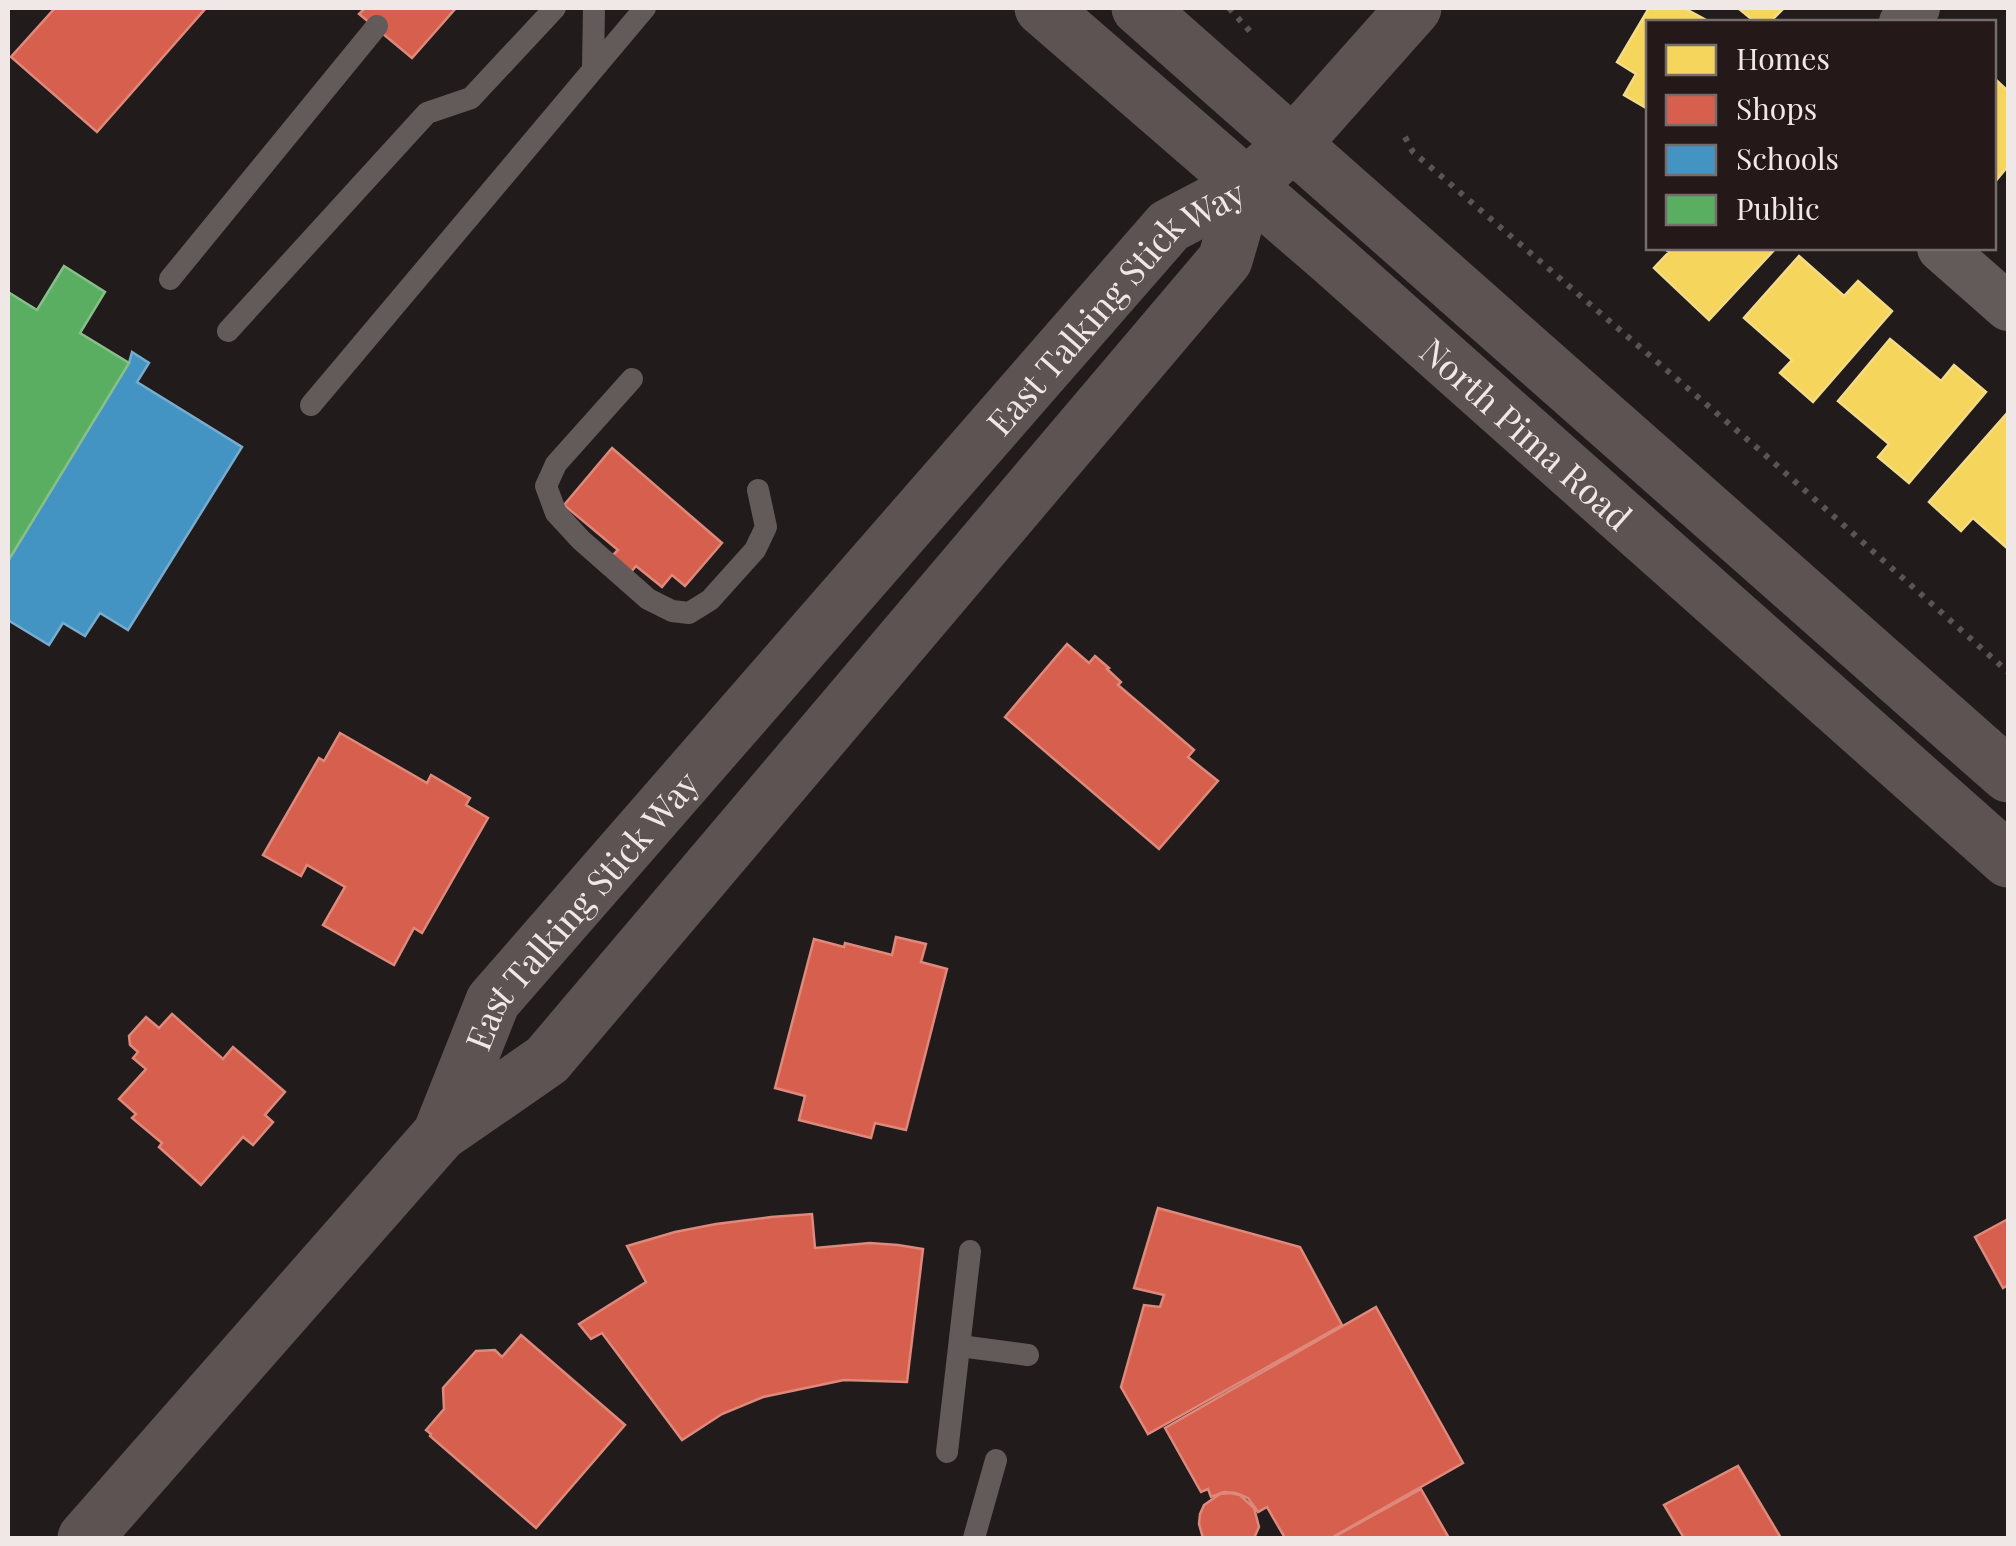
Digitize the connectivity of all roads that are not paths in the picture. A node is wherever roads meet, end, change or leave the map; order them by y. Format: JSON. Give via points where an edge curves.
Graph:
{"nodes":[{"id":1,"x":555,"y":8,"type":"edge"},
{"id":2,"x":594,"y":8,"type":"edge"},
{"id":3,"x":646,"y":8,"type":"edge"},
{"id":4,"x":1042,"y":8,"type":"edge"},
{"id":5,"x":1138,"y":8,"type":"edge"},
{"id":6,"x":1414,"y":8,"type":"edge"},
{"id":7,"x":377,"y":26,"type":"dead end"},
{"id":8,"x":594,"y":68,"type":"junction"},
{"id":9,"x":1294,"y":143,"type":"junction"},
{"id":10,"x":1246,"y":185,"type":"junction"},
{"id":11,"x":1944,"y":250,"type":"edge"},
{"id":12,"x":170,"y":279,"type":"dead end"},
{"id":13,"x":2008,"y":307,"type":"edge"},
{"id":14,"x":228,"y":331,"type":"dead end"},
{"id":15,"x":632,"y":380,"type":"dead end"},
{"id":16,"x":312,"y":405,"type":"dead end"},
{"id":17,"x":758,"y":490,"type":"dead end"},
{"id":18,"x":1837,"y":706,"type":"junction"},
{"id":19,"x":720,"y":740,"type":"junction"},
{"id":20,"x":2008,"y":775,"type":"edge"},
{"id":21,"x":2008,"y":809,"type":"edge"},
{"id":22,"x":2008,"y":860,"type":"edge"},
{"id":23,"x":586,"y":1013,"type":"junction"},
{"id":24,"x":440,"y":1134,"type":"junction"},
{"id":25,"x":970,"y":1251,"type":"dead end"},
{"id":26,"x":960,"y":1346,"type":"junction"},
{"id":27,"x":1028,"y":1356,"type":"dead end"},
{"id":28,"x":947,"y":1452,"type":"dead end"},
{"id":29,"x":996,"y":1460,"type":"dead end"},
{"id":30,"x":85,"y":1538,"type":"edge"},
{"id":31,"x":974,"y":1538,"type":"edge"}],
"edges":[{"from":1,"to":14,"type":"lane","via":[[471,98],[427,113]]},
{"from":2,"to":8,"type":"lane"},
{"from":3,"to":8,"type":"lane"},
{"from":4,"to":10,"type":"main road","name":"North Pima Road"},
{"from":5,"to":9,"type":"main road","name":"North Pima Road"},
{"from":6,"to":9,"type":"main road"},
{"from":7,"to":12,"type":"lane"},
{"from":8,"to":16,"type":"lane"},
{"from":9,"to":10,"type":"main road"},
{"from":9,"to":20,"type":"main road","name":"North Pima Road"},
{"from":10,"to":18,"type":"main road","name":"North Pima Road"},
{"from":10,"to":19,"type":"main road","name":"East Talking Stick Way","via":[[1169,226]]},
{"from":10,"to":23,"type":"main road","name":"East Talking Stick Way","via":[[1225,260]]},
{"from":11,"to":13,"type":"street"},
{"from":15,"to":17,"type":"lane","via":[[556,464],[546,486],[556,514],[648,599],[688,613],[710,600],[766,526]]},
{"from":18,"to":21,"type":"main road","via":[[1876,696],[1888,703]]},
{"from":18,"to":22,"type":"main road","name":"North Pima Road"},
{"from":19,"to":23,"type":"main road","via":[[730,792],[632,910]]},
{"from":19,"to":24,"type":"main road","name":"East Talking Stick Way","via":[[494,1001]]},
{"from":23,"to":24,"type":"main road","name":"East Talking Stick Way","via":[[547,1060]]},
{"from":24,"to":30,"type":"main road","name":"East Talking Stick Way"},
{"from":25,"to":26,"type":"lane"},
{"from":26,"to":27,"type":"lane"},
{"from":26,"to":28,"type":"lane"},
{"from":29,"to":31,"type":"lane"}]}
